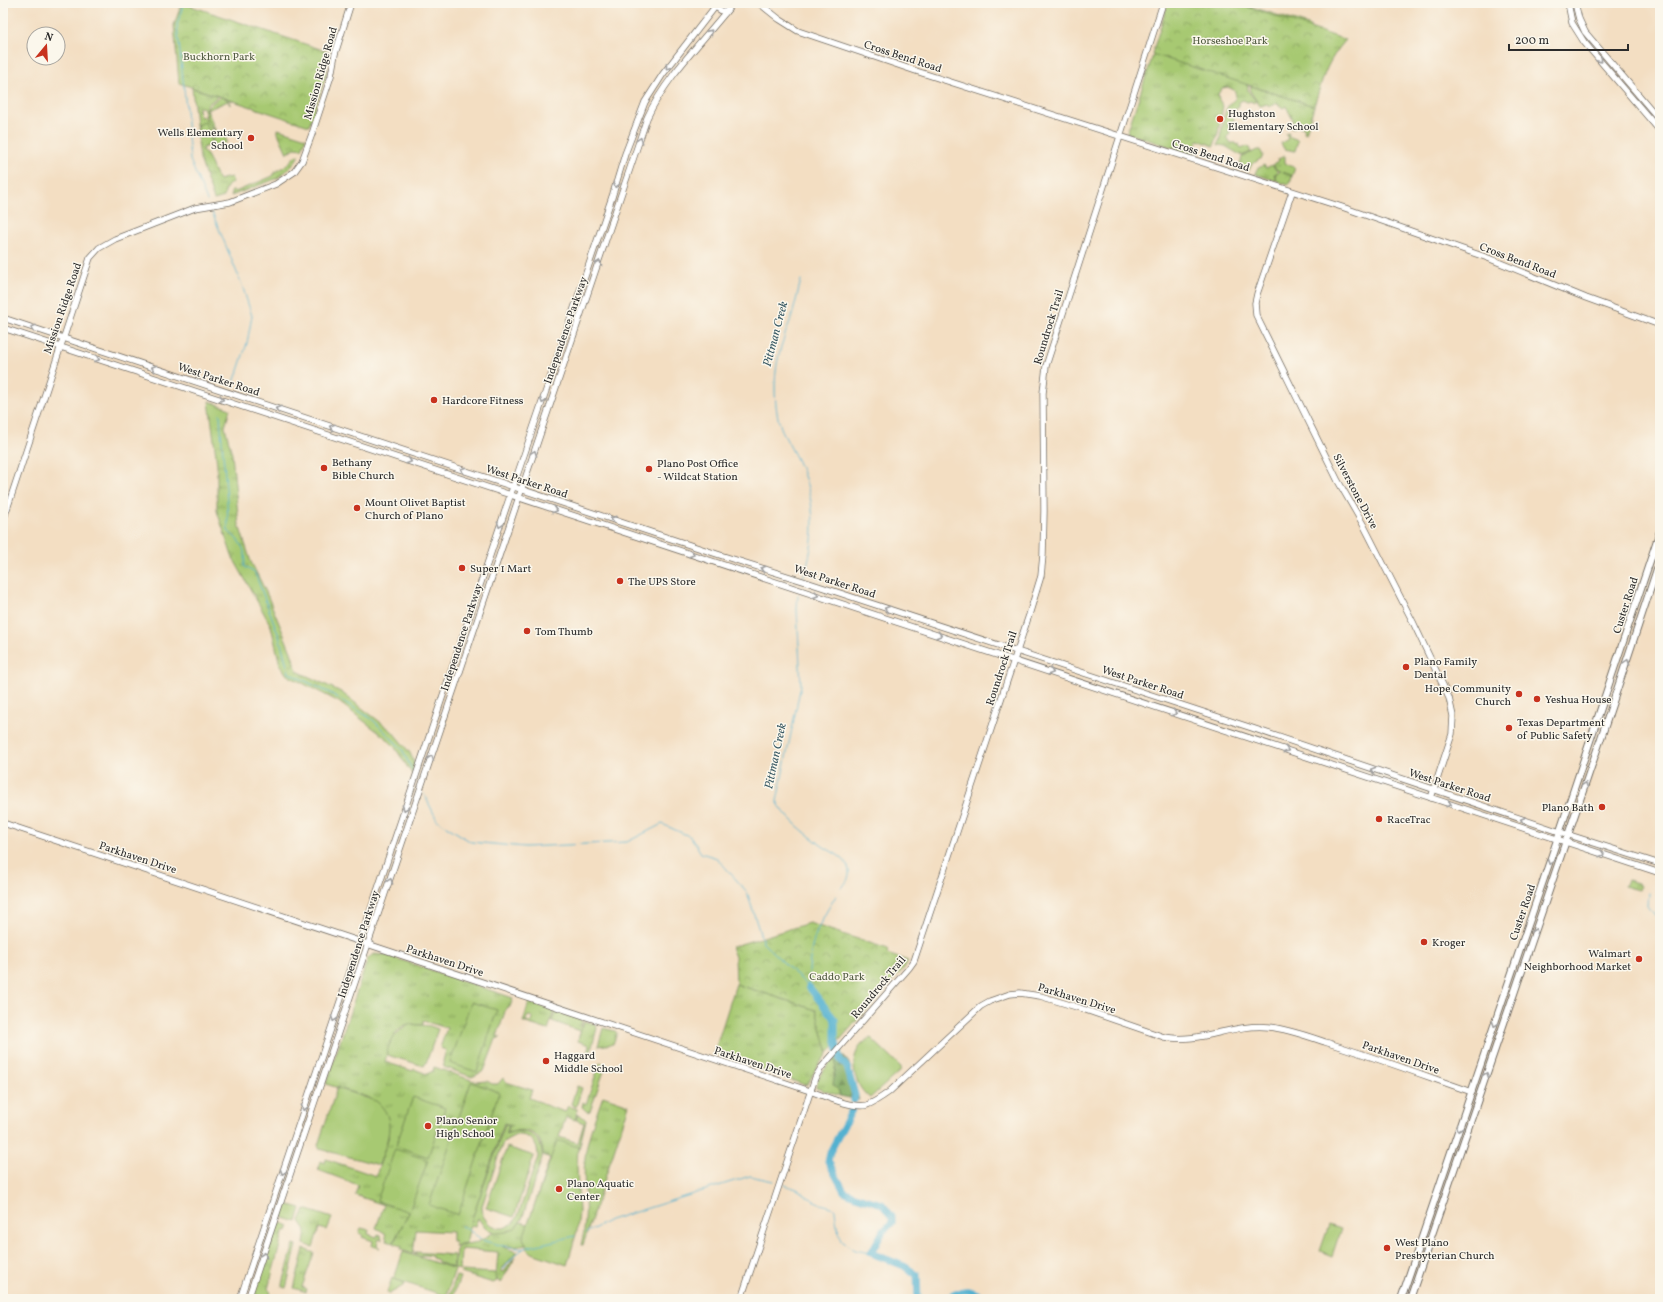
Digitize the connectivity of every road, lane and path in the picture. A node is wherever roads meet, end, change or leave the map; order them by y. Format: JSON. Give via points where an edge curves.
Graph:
{"nodes":[{"id":1,"x":351,"y":3,"type":"edge"},
{"id":2,"x":709,"y":3,"type":"edge"},
{"id":3,"x":733,"y":3,"type":"edge"},
{"id":4,"x":759,"y":3,"type":"edge"},
{"id":5,"x":1163,"y":3,"type":"edge"},
{"id":6,"x":1568,"y":3,"type":"edge"},
{"id":7,"x":1576,"y":3,"type":"edge"},
{"id":8,"x":716,"y":5,"type":"edge"},
{"id":9,"x":725,"y":13,"type":"junction"},
{"id":10,"x":1660,"y":120,"type":"edge"},
{"id":11,"x":1660,"y":131,"type":"edge"},
{"id":12,"x":1120,"y":136,"type":"junction"},
{"id":13,"x":1292,"y":192,"type":"junction"},
{"id":14,"x":3,"y":318,"type":"edge"},
{"id":15,"x":1660,"y":325,"type":"edge"},
{"id":16,"x":3,"y":328,"type":"edge"},
{"id":17,"x":63,"y":338,"type":"junction"},
{"id":18,"x":60,"y":347,"type":"junction"},
{"id":19,"x":535,"y":423,"type":"junction"},
{"id":20,"x":544,"y":426,"type":"junction"},
{"id":21,"x":397,"y":449,"type":"junction"},
{"id":22,"x":394,"y":456,"type":"junction"},
{"id":23,"x":450,"y":466,"type":"junction"},
{"id":24,"x":448,"y":474,"type":"junction"},
{"id":25,"x":513,"y":487,"type":"junction"},
{"id":26,"x":521,"y":489,"type":"junction"},
{"id":27,"x":510,"y":495,"type":"junction"},
{"id":28,"x":518,"y":498,"type":"junction"},
{"id":29,"x":585,"y":510,"type":"junction"},
{"id":30,"x":582,"y":519,"type":"junction"},
{"id":31,"x":3,"y":521,"type":"edge"},
{"id":32,"x":634,"y":526,"type":"junction"},
{"id":33,"x":1660,"y":531,"type":"edge"},
{"id":34,"x":631,"y":534,"type":"junction"},
{"id":35,"x":677,"y":541,"type":"junction"},
{"id":36,"x":674,"y":549,"type":"junction"},
{"id":37,"x":490,"y":556,"type":"junction"},
{"id":38,"x":498,"y":558,"type":"junction"},
{"id":39,"x":1660,"y":560,"type":"edge"},
{"id":40,"x":1017,"y":652,"type":"junction"},
{"id":41,"x":1014,"y":660,"type":"junction"},
{"id":42,"x":1390,"y":776,"type":"junction"},
{"id":43,"x":1387,"y":784,"type":"junction"},
{"id":44,"x":1434,"y":790,"type":"junction"},
{"id":45,"x":1431,"y":798,"type":"junction"},
{"id":46,"x":1500,"y":812,"type":"junction"},
{"id":47,"x":1497,"y":820,"type":"junction"},
{"id":48,"x":3,"y":823,"type":"edge"},
{"id":49,"x":1560,"y":832,"type":"junction"},
{"id":50,"x":1568,"y":835,"type":"junction"},
{"id":51,"x":1557,"y":840,"type":"junction"},
{"id":52,"x":1565,"y":842,"type":"junction"},
{"id":53,"x":1625,"y":852,"type":"junction"},
{"id":54,"x":1622,"y":860,"type":"junction"},
{"id":55,"x":1660,"y":864,"type":"edge"},
{"id":56,"x":1660,"y":873,"type":"edge"},
{"id":57,"x":360,"y":942,"type":"junction"},
{"id":58,"x":368,"y":944,"type":"junction"},
{"id":59,"x":1507,"y":987,"type":"junction"},
{"id":60,"x":1515,"y":990,"type":"junction"},
{"id":61,"x":810,"y":1091,"type":"junction"},
{"id":62,"x":1472,"y":1092,"type":"junction"},
{"id":63,"x":1479,"y":1094,"type":"junction"},
{"id":64,"x":240,"y":1299,"type":"edge"},
{"id":65,"x":248,"y":1299,"type":"edge"},
{"id":66,"x":741,"y":1299,"type":"edge"},
{"id":67,"x":1401,"y":1299,"type":"edge"},
{"id":68,"x":1410,"y":1299,"type":"edge"}],
"edges":[{"from":1,"to":17,"type":"main road","name":"Mission Ridge Road","via":[[331,76],[305,155],[298,167],[283,180],[247,196],[230,202],[195,208],[115,239],[99,248],[86,266]]},
{"from":2,"to":8,"type":"main road"},
{"from":3,"to":9,"type":"main road","name":"Independence Parkway"},
{"from":4,"to":12,"type":"main road","name":"Cross Bend Road","via":[[798,31]]},
{"from":5,"to":12,"type":"main road","name":"Roundrock Trail"},
{"from":6,"to":11,"type":"main road","one_way":true,"via":[[1572,23],[1580,36]]},
{"from":7,"to":10,"type":"main road","via":[[1585,32]]},
{"from":8,"to":9,"type":"main road"},
{"from":8,"to":19,"type":"main road","name":"Independence Parkway","one_way":true,"via":[[663,74],[645,102],[625,154]]},
{"from":20,"to":9,"type":"main road","name":"Independence Parkway","one_way":true,"via":[[647,118],[668,83]]},
{"from":12,"to":13,"type":"main road","name":"Cross Bend Road"},
{"from":12,"to":40,"type":"main road","name":"Roundrock Trail","via":[[1046,366],[1043,393],[1042,562],[1038,585]]},
{"from":13,"to":15,"type":"main road","name":"Cross Bend Road","via":[[1488,258]]},
{"from":13,"to":44,"type":"main road","name":"Silverstone Drive","via":[[1257,294],[1256,315],[1338,481],[1413,622],[1449,698],[1454,716],[1452,734]]},
{"from":17,"to":14,"type":"main road","name":"West Parker Road","one_way":true},
{"from":16,"to":18,"type":"main road","name":"West Parker Road"},
{"from":17,"to":18,"type":"main road","name":"Mission Ridge Road"},
{"from":21,"to":17,"type":"main road","name":"West Parker Road","one_way":true},
{"from":18,"to":22,"type":"main road","name":"West Parker Road","one_way":true},
{"from":18,"to":31,"type":"main road","name":"Mission Ridge Road"},
{"from":19,"to":20,"type":"main road"},
{"from":19,"to":25,"type":"main road","name":"Independence Parkway"},
{"from":26,"to":20,"type":"main road","name":"Independence Parkway","one_way":true},
{"from":21,"to":22,"type":"main road"},
{"from":21,"to":23,"type":"main road","name":"West Parker Road"},
{"from":22,"to":24,"type":"main road","name":"West Parker Road","one_way":true},
{"from":23,"to":24,"type":"main road"},
{"from":25,"to":23,"type":"main road","name":"West Parker Road","one_way":true},
{"from":24,"to":27,"type":"main road","name":"West Parker Road"},
{"from":25,"to":26,"type":"main road","name":"West Parker Road"},
{"from":25,"to":27,"type":"main road","name":"Independence Parkway"},
{"from":26,"to":28,"type":"main road","name":"Independence Parkway"},
{"from":26,"to":29,"type":"main road","name":"West Parker Road"},
{"from":27,"to":28,"type":"main road","name":"West Parker Road"},
{"from":27,"to":37,"type":"main road","name":"Independence Parkway","one_way":true},
{"from":28,"to":30,"type":"main road","name":"West Parker Road","one_way":true},
{"from":28,"to":38,"type":"main road","name":"Independence Parkway"},
{"from":29,"to":30,"type":"main road"},
{"from":32,"to":29,"type":"main road","name":"West Parker Road","one_way":true},
{"from":30,"to":34,"type":"main road","name":"West Parker Road"},
{"from":32,"to":34,"type":"main road"},
{"from":32,"to":35,"type":"main road","name":"West Parker Road"},
{"from":33,"to":49,"type":"main road","name":"Custer Road"},
{"from":34,"to":36,"type":"main road","name":"West Parker Road"},
{"from":35,"to":36,"type":"main road"},
{"from":40,"to":35,"type":"main road","name":"West Parker Road","one_way":true},
{"from":36,"to":41,"type":"main road","name":"West Parker Road","one_way":true},
{"from":37,"to":38,"type":"main road"},
{"from":37,"to":57,"type":"main road","name":"Independence Parkway","one_way":true},
{"from":58,"to":38,"type":"main road","name":"Independence Parkway","one_way":true},
{"from":50,"to":39,"type":"main road","name":"Custer Road","one_way":true},
{"from":40,"to":41,"type":"main road","name":"Roundrock Trail"},
{"from":42,"to":40,"type":"main road","name":"West Parker Road","one_way":true},
{"from":41,"to":43,"type":"main road","name":"West Parker Road","one_way":true},
{"from":41,"to":61,"type":"main road","name":"Roundrock Trail","via":[[914,961],[832,1055],[818,1073]]},
{"from":42,"to":43,"type":"main road"},
{"from":42,"to":44,"type":"main road","name":"West Parker Road"},
{"from":43,"to":45,"type":"main road","name":"West Parker Road"},
{"from":44,"to":45,"type":"main road","name":"Silverstone Drive"},
{"from":44,"to":46,"type":"main road","name":"West Parker Road"},
{"from":45,"to":47,"type":"main road","name":"West Parker Road","one_way":true},
{"from":46,"to":47,"type":"main road"},
{"from":49,"to":46,"type":"main road","name":"West Parker Road","one_way":true},
{"from":47,"to":51,"type":"main road","name":"West Parker Road"},
{"from":48,"to":57,"type":"main road","name":"Parkhaven Drive"},
{"from":49,"to":50,"type":"main road","name":"West Parker Road"},
{"from":49,"to":51,"type":"main road","name":"Custer Road"},
{"from":50,"to":52,"type":"main road","name":"Custer Road"},
{"from":50,"to":53,"type":"main road","name":"West Parker Road"},
{"from":51,"to":52,"type":"main road","name":"West Parker Road"},
{"from":51,"to":59,"type":"main road","name":"Custer Road","one_way":true},
{"from":52,"to":54,"type":"main road","name":"West Parker Road","one_way":true},
{"from":60,"to":52,"type":"main road","name":"Custer Road","one_way":true},
{"from":53,"to":54,"type":"main road"},
{"from":53,"to":55,"type":"main road","name":"West Parker Road"},
{"from":54,"to":56,"type":"main road","name":"West Parker Road"},
{"from":57,"to":58,"type":"main road","name":"Parkhaven Drive"},
{"from":57,"to":64,"type":"main road","name":"Independence Parkway","one_way":true},
{"from":58,"to":61,"type":"main road","name":"Parkhaven Drive"},
{"from":65,"to":58,"type":"main road","name":"Independence Parkway","one_way":true},
{"from":59,"to":60,"type":"main road"},
{"from":59,"to":62,"type":"main road","name":"Custer Road","one_way":true},
{"from":63,"to":60,"type":"main road","name":"Custer Road","one_way":true},
{"from":61,"to":62,"type":"main road","name":"Parkhaven Drive","via":[[849,1104],[866,1105],[889,1092],[981,1006],[1000,997],[1020,993],[1040,996],[1178,1040],[1256,1026],[1280,1029]]},
{"from":61,"to":66,"type":"main road","name":"Roundrock Trail"},
{"from":62,"to":63,"type":"main road"},
{"from":62,"to":67,"type":"main road","name":"Custer Road","one_way":true},
{"from":63,"to":68,"type":"main road","name":"Custer Road"}]}
